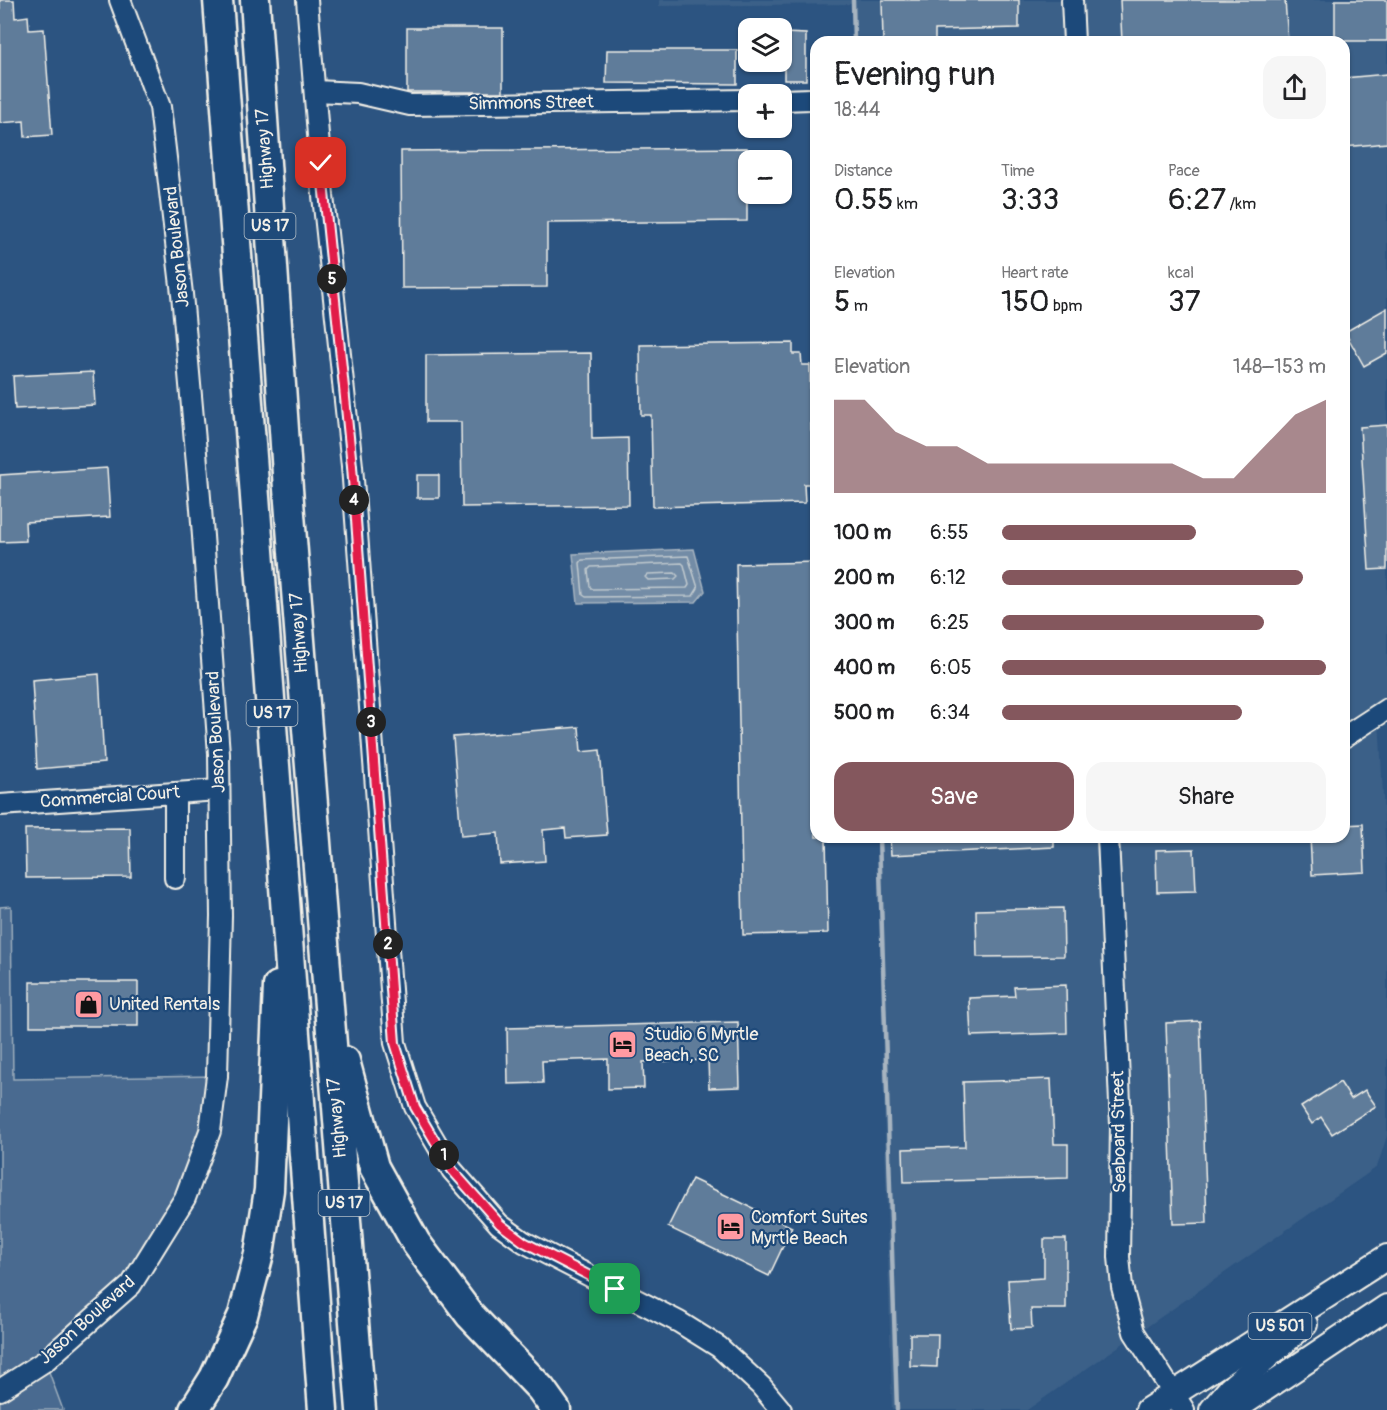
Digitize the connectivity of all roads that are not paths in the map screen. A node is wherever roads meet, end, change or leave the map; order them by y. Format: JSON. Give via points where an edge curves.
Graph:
{"nodes":[{"id":1,"x":120,"y":0,"type":"edge"},
{"id":2,"x":218,"y":0,"type":"edge"},
{"id":3,"x":255,"y":0,"type":"edge"},
{"id":4,"x":307,"y":0,"type":"edge"},
{"id":5,"x":1072,"y":0,"type":"edge"},
{"id":6,"x":1074,"y":36,"type":"edge"},
{"id":7,"x":315,"y":91,"type":"junction"},
{"id":8,"x":810,"y":99,"type":"edge"},
{"id":9,"x":738,"y":100,"type":"edge"},
{"id":10,"x":792,"y":100,"type":"edge"},
{"id":11,"x":1387,"y":709,"type":"edge"},
{"id":12,"x":1350,"y":733,"type":"edge"},
{"id":13,"x":219,"y":790,"type":"junction"},
{"id":14,"x":175,"y":793,"type":"junction"},
{"id":15,"x":0,"y":805,"type":"edge"},
{"id":16,"x":1108,"y":843,"type":"edge"},
{"id":17,"x":175,"y":878,"type":"dead end"},
{"id":18,"x":286,"y":894,"type":"junction"},
{"id":19,"x":327,"y":995,"type":"junction"},
{"id":20,"x":1380,"y":1261,"type":"edge"},
{"id":21,"x":1387,"y":1307,"type":"edge"},
{"id":22,"x":0,"y":1390,"type":"edge"},
{"id":23,"x":1176,"y":1405,"type":"edge"},
{"id":24,"x":194,"y":1410,"type":"edge"},
{"id":25,"x":323,"y":1410,"type":"edge"},
{"id":26,"x":361,"y":1410,"type":"edge"},
{"id":27,"x":556,"y":1410,"type":"edge"},
{"id":28,"x":781,"y":1410,"type":"edge"},
{"id":29,"x":1148,"y":1410,"type":"edge"},
{"id":30,"x":1212,"y":1410,"type":"edge"},
{"id":31,"x":1233,"y":1410,"type":"edge"}],
"edges":[{"from":1,"to":13,"type":"street","name":"Jason Boulevard","via":[[162,119],[200,498]]},
{"from":2,"to":18,"type":"highway","name":"Highway 17","number":"US 17"},
{"from":3,"to":19,"type":"highway","name":"Highway 17","number":"US 17"},
{"from":4,"to":7,"type":"street"},
{"from":5,"to":6,"type":"street"},
{"from":7,"to":9,"type":"street","name":"Simmons Street","via":[[358,93],[410,105]]},
{"from":7,"to":28,"type":"street","via":[[352,466],[395,1043],[415,1107],[452,1170],[500,1224],[524,1242],[709,1341],[761,1386]]},
{"from":8,"to":10,"type":"street"},
{"from":11,"to":12,"type":"street"},
{"from":13,"to":14,"type":"street","name":"Commercial Court"},
{"from":13,"to":22,"type":"street","name":"Jason Boulevard","via":[[217,1076],[210,1131],[185,1198],[131,1285],[45,1361]]},
{"from":14,"to":15,"type":"street","name":"Commercial Court"},
{"from":14,"to":17,"type":"street"},
{"from":16,"to":23,"type":"street","name":"Seaboard Street","via":[[1120,1125],[1121,1277],[1134,1332]]},
{"from":18,"to":24,"type":"highway","via":[[277,994],[269,1190],[259,1254],[243,1315],[214,1378]]},
{"from":18,"to":25,"type":"highway","name":"Highway 17","number":"US 17"},
{"from":19,"to":26,"type":"highway","name":"Highway 17","number":"US 17"},
{"from":19,"to":27,"type":"highway","via":[[374,1167],[416,1243],[470,1315]]},
{"from":20,"to":23,"type":"main road","number":"US 501"},
{"from":20,"to":30,"type":"main road","via":[[1230,1389]]},
{"from":21,"to":31,"type":"main road","number":"US 501"},
{"from":23,"to":29,"type":"main road","number":"US 501"}]}
